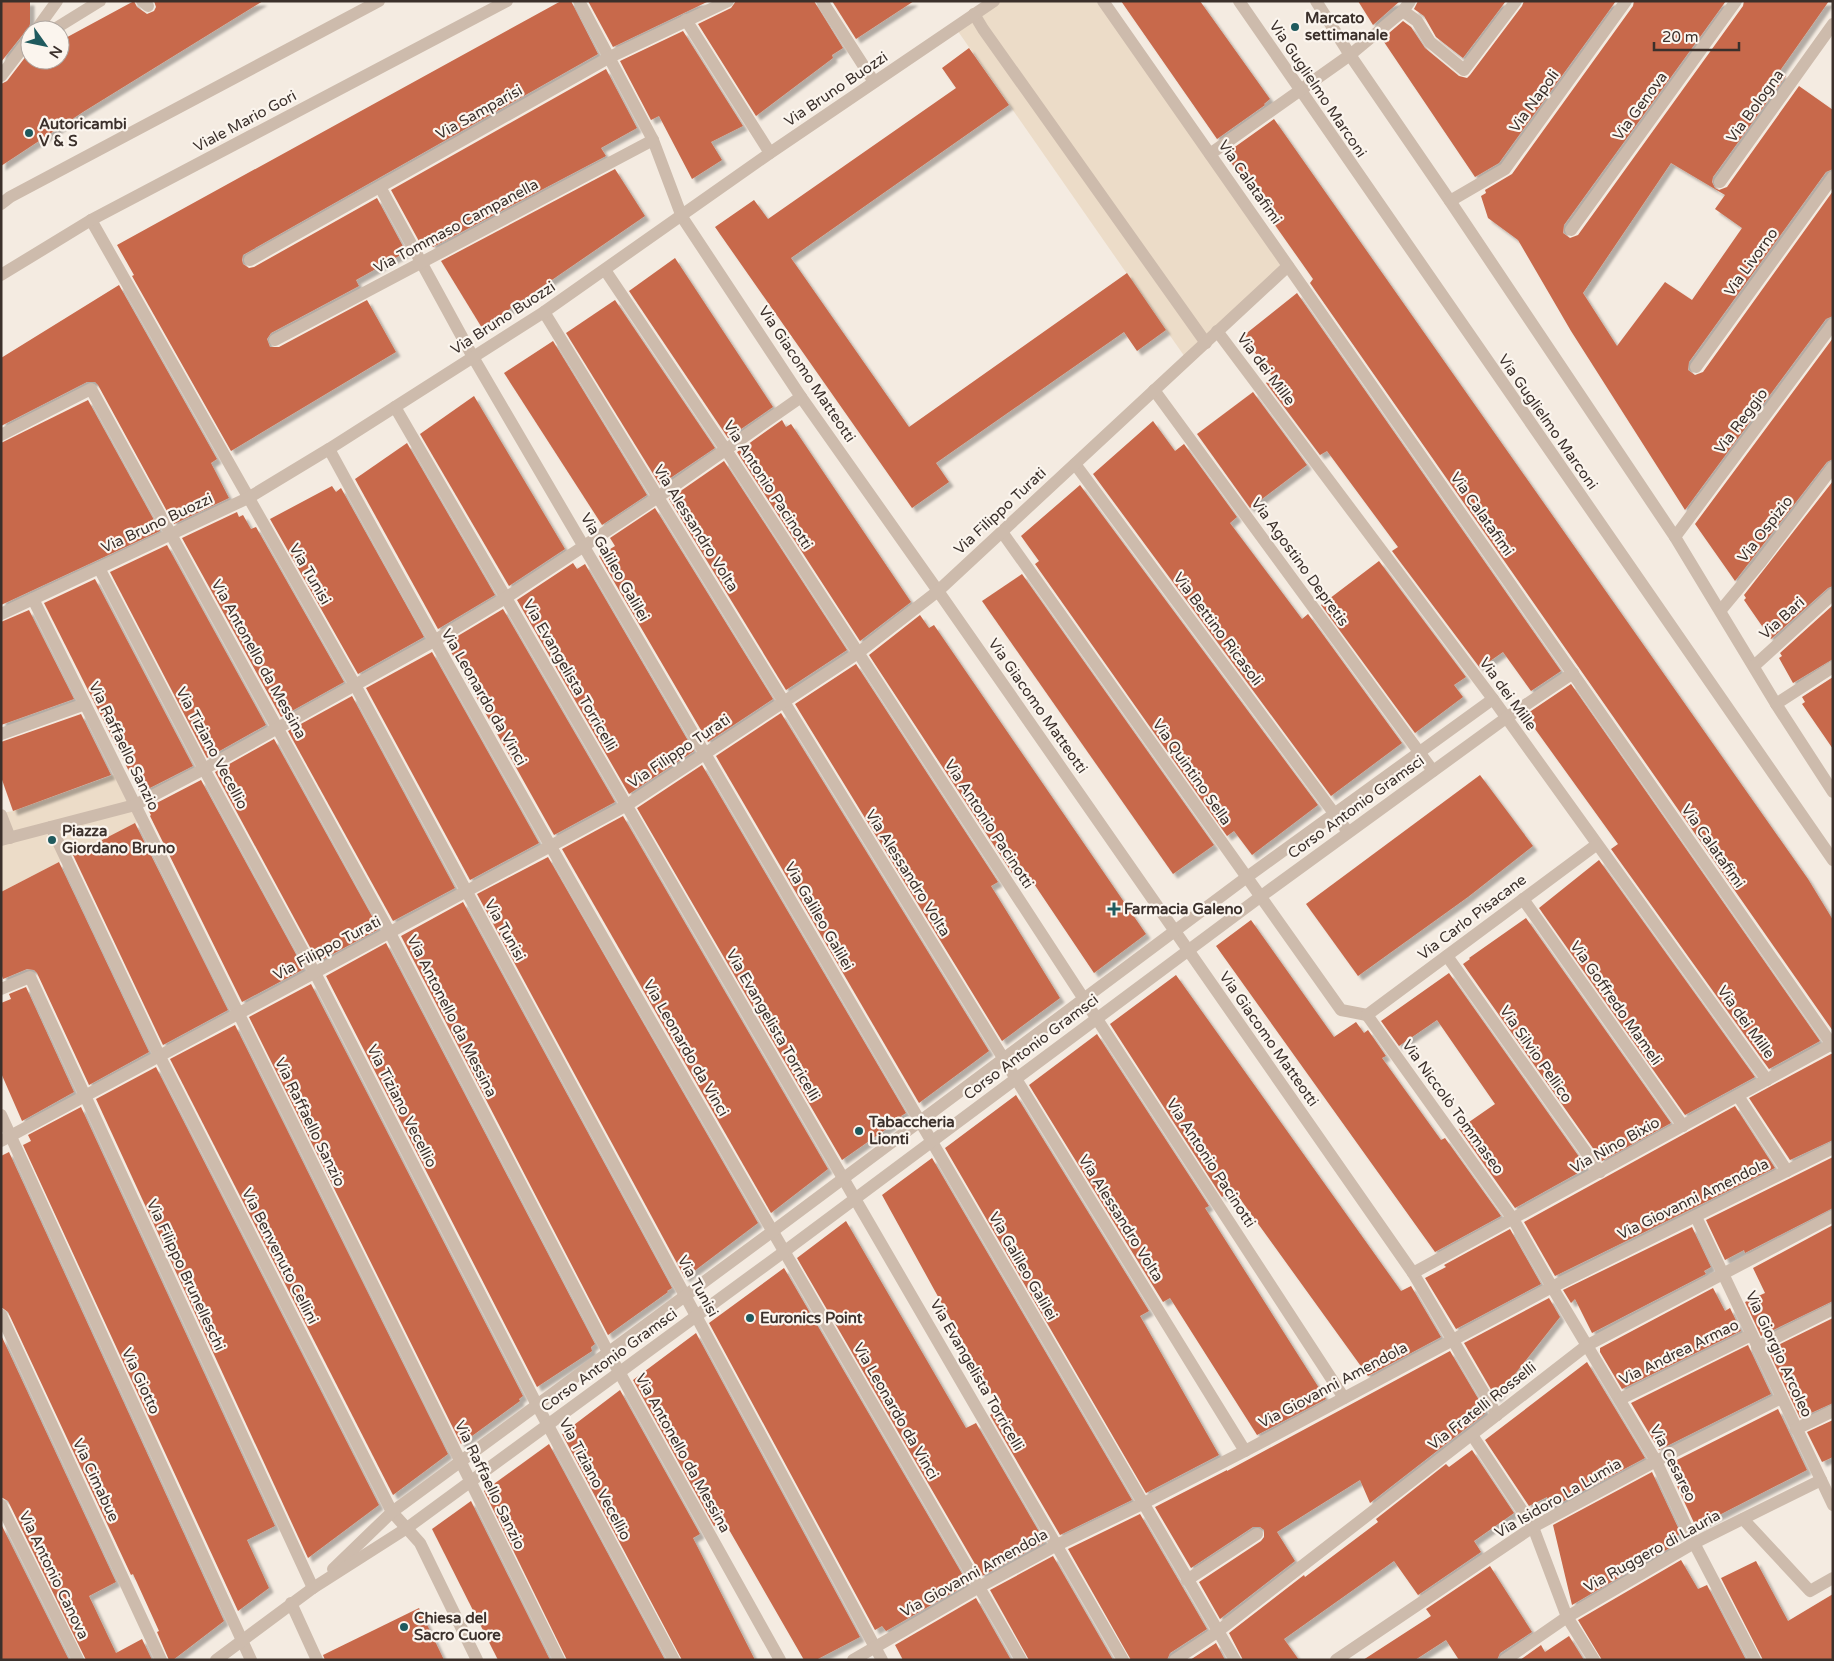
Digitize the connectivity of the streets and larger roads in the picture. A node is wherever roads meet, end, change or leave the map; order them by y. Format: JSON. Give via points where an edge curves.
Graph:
{"nodes":[{"id":1,"x":57,"y":1,"type":"edge"},
{"id":2,"x":100,"y":1,"type":"edge"},
{"id":3,"x":379,"y":1,"type":"edge"},
{"id":4,"x":507,"y":1,"type":"edge"},
{"id":5,"x":579,"y":1,"type":"edge"},
{"id":6,"x":728,"y":1,"type":"edge"},
{"id":7,"x":822,"y":1,"type":"edge"},
{"id":8,"x":994,"y":1,"type":"edge"},
{"id":9,"x":1103,"y":1,"type":"edge"},
{"id":10,"x":1239,"y":1,"type":"edge"},
{"id":11,"x":1316,"y":1,"type":"edge"},
{"id":12,"x":1516,"y":1,"type":"edge"},
{"id":13,"x":1626,"y":1,"type":"edge"},
{"id":14,"x":1736,"y":1,"type":"edge"},
{"id":15,"x":1406,"y":6,"type":"edge"},
{"id":16,"x":974,"y":14,"type":"junction"},
{"id":17,"x":43,"y":20,"type":"edge"},
{"id":18,"x":69,"y":20,"type":"edge"},
{"id":19,"x":686,"y":20,"type":"junction"},
{"id":20,"x":1833,"y":24,"type":"edge"},
{"id":21,"x":20,"y":54,"type":"edge"},
{"id":22,"x":1350,"y":54,"type":"junction"},
{"id":23,"x":610,"y":57,"type":"junction"},
{"id":24,"x":1,"y":76,"type":"edge"},
{"id":25,"x":874,"y":82,"type":"junction"},
{"id":26,"x":1299,"y":91,"type":"junction"},
{"id":27,"x":653,"y":140,"type":"junction"},
{"id":28,"x":770,"y":154,"type":"junction"},
{"id":29,"x":1210,"y":154,"type":"junction"},
{"id":30,"x":1833,"y":177,"type":"edge"},
{"id":31,"x":1720,"y":182,"type":"dead end"},
{"id":32,"x":380,"y":187,"type":"junction"},
{"id":33,"x":1450,"y":201,"type":"junction"},
{"id":34,"x":1,"y":204,"type":"edge"},
{"id":35,"x":682,"y":216,"type":"junction"},
{"id":36,"x":91,"y":220,"type":"junction"},
{"id":37,"x":1571,"y":230,"type":"dead end"},
{"id":38,"x":250,"y":260,"type":"dead end"},
{"id":39,"x":421,"y":263,"type":"junction"},
{"id":40,"x":1288,"y":266,"type":"junction"},
{"id":41,"x":605,"y":270,"type":"junction"},
{"id":42,"x":1,"y":276,"type":"edge"},
{"id":43,"x":544,"y":312,"type":"junction"},
{"id":44,"x":1833,"y":324,"type":"edge"},
{"id":45,"x":1217,"y":332,"type":"junction"},
{"id":46,"x":275,"y":340,"type":"dead end"},
{"id":47,"x":1206,"y":343,"type":"junction"},
{"id":48,"x":473,"y":357,"type":"junction"},
{"id":49,"x":1696,"y":367,"type":"dead end"},
{"id":50,"x":1154,"y":390,"type":"junction"},
{"id":51,"x":801,"y":397,"type":"junction"},
{"id":52,"x":395,"y":407,"type":"junction"},
{"id":53,"x":1,"y":435,"type":"edge"},
{"id":54,"x":329,"y":448,"type":"junction"},
{"id":55,"x":726,"y":450,"type":"junction"},
{"id":56,"x":1075,"y":464,"type":"junction"},
{"id":57,"x":1833,"y":467,"type":"edge"},
{"id":58,"x":658,"y":497,"type":"junction"},
{"id":59,"x":248,"y":498,"type":"junction"},
{"id":60,"x":1002,"y":532,"type":"junction"},
{"id":61,"x":172,"y":534,"type":"junction"},
{"id":62,"x":1675,"y":536,"type":"junction"},
{"id":63,"x":584,"y":546,"type":"junction"},
{"id":64,"x":99,"y":568,"type":"junction"},
{"id":65,"x":938,"y":591,"type":"junction"},
{"id":66,"x":1833,"y":594,"type":"edge"},
{"id":67,"x":507,"y":597,"type":"junction"},
{"id":68,"x":33,"y":599,"type":"junction"},
{"id":69,"x":1721,"y":610,"type":"junction"},
{"id":70,"x":1,"y":614,"type":"edge"},
{"id":71,"x":434,"y":641,"type":"junction"},
{"id":72,"x":858,"y":653,"type":"junction"},
{"id":73,"x":1754,"y":666,"type":"junction"},
{"id":74,"x":1833,"y":667,"type":"edge"},
{"id":75,"x":1573,"y":673,"type":"junction"},
{"id":76,"x":355,"y":685,"type":"junction"},
{"id":77,"x":1493,"y":699,"type":"junction"},
{"id":78,"x":784,"y":702,"type":"junction"},
{"id":79,"x":85,"y":704,"type":"junction"},
{"id":80,"x":1776,"y":704,"type":"junction"},
{"id":81,"x":1506,"y":718,"type":"junction"},
{"id":82,"x":278,"y":727,"type":"junction"},
{"id":83,"x":1,"y":734,"type":"edge"},
{"id":84,"x":705,"y":753,"type":"junction"},
{"id":85,"x":1419,"y":753,"type":"junction"},
{"id":86,"x":204,"y":769,"type":"junction"},
{"id":87,"x":1433,"y":772,"type":"junction"},
{"id":88,"x":1833,"y":792,"type":"edge"},
{"id":89,"x":135,"y":805,"type":"junction"},
{"id":90,"x":626,"y":805,"type":"junction"},
{"id":91,"x":1334,"y":814,"type":"junction"},
{"id":92,"x":1,"y":815,"type":"edge"},
{"id":93,"x":51,"y":828,"type":"junction"},
{"id":94,"x":1348,"y":832,"type":"junction"},
{"id":95,"x":6,"y":839,"type":"edge"},
{"id":96,"x":1596,"y":845,"type":"junction"},
{"id":97,"x":551,"y":847,"type":"junction"},
{"id":98,"x":1833,"y":860,"type":"edge"},
{"id":99,"x":1247,"y":878,"type":"junction"},
{"id":100,"x":466,"y":892,"type":"junction"},
{"id":101,"x":1260,"y":897,"type":"junction"},
{"id":102,"x":1523,"y":899,"type":"junction"},
{"id":103,"x":1175,"y":931,"type":"junction"},
{"id":104,"x":390,"y":933,"type":"junction"},
{"id":105,"x":1188,"y":950,"type":"junction"},
{"id":106,"x":1447,"y":956,"type":"junction"},
{"id":107,"x":315,"y":973,"type":"junction"},
{"id":108,"x":1,"y":989,"type":"edge"},
{"id":109,"x":1084,"y":999,"type":"junction"},
{"id":110,"x":238,"y":1014,"type":"junction"},
{"id":111,"x":1367,"y":1015,"type":"junction"},
{"id":112,"x":1096,"y":1018,"type":"junction"},
{"id":113,"x":1832,"y":1045,"type":"edge"},
{"id":114,"x":160,"y":1056,"type":"junction"},
{"id":115,"x":1003,"y":1058,"type":"junction"},
{"id":116,"x":1016,"y":1078,"type":"junction"},
{"id":117,"x":1767,"y":1080,"type":"junction"},
{"id":118,"x":85,"y":1095,"type":"junction"},
{"id":119,"x":1738,"y":1096,"type":"junction"},
{"id":120,"x":1,"y":1115,"type":"edge"},
{"id":121,"x":920,"y":1122,"type":"junction"},
{"id":122,"x":1683,"y":1126,"type":"junction"},
{"id":123,"x":6,"y":1139,"type":"edge"},
{"id":124,"x":931,"y":1142,"type":"junction"},
{"id":125,"x":1833,"y":1148,"type":"edge"},
{"id":126,"x":1787,"y":1171,"type":"junction"},
{"id":127,"x":1600,"y":1172,"type":"junction"},
{"id":128,"x":843,"y":1178,"type":"junction"},
{"id":129,"x":855,"y":1198,"type":"junction"},
{"id":130,"x":1833,"y":1216,"type":"edge"},
{"id":131,"x":1696,"y":1217,"type":"junction"},
{"id":132,"x":1514,"y":1219,"type":"junction"},
{"id":133,"x":773,"y":1231,"type":"junction"},
{"id":134,"x":785,"y":1251,"type":"junction"},
{"id":135,"x":1413,"y":1273,"type":"junction"},
{"id":136,"x":1722,"y":1273,"type":"junction"},
{"id":137,"x":1552,"y":1287,"type":"junction"},
{"id":138,"x":685,"y":1296,"type":"junction"},
{"id":139,"x":1833,"y":1310,"type":"edge"},
{"id":140,"x":1,"y":1315,"type":"edge"},
{"id":141,"x":696,"y":1316,"type":"junction"},
{"id":142,"x":1752,"y":1334,"type":"junction"},
{"id":143,"x":1453,"y":1340,"type":"junction"},
{"id":144,"x":1586,"y":1346,"type":"junction"},
{"id":145,"x":1758,"y":1347,"type":"junction"},
{"id":146,"x":608,"y":1352,"type":"junction"},
{"id":147,"x":619,"y":1372,"type":"junction"},
{"id":148,"x":1344,"y":1398,"type":"junction"},
{"id":149,"x":1781,"y":1398,"type":"junction"},
{"id":150,"x":1620,"y":1399,"type":"junction"},
{"id":151,"x":537,"y":1405,"type":"junction"},
{"id":152,"x":1833,"y":1411,"type":"edge"},
{"id":153,"x":1497,"y":1415,"type":"junction"},
{"id":154,"x":548,"y":1425,"type":"junction"},
{"id":155,"x":1796,"y":1429,"type":"junction"},
{"id":156,"x":1472,"y":1435,"type":"junction"},
{"id":157,"x":1245,"y":1451,"type":"junction"},
{"id":158,"x":460,"y":1461,"type":"junction"},
{"id":159,"x":1656,"y":1461,"type":"junction"},
{"id":160,"x":1821,"y":1480,"type":"junction"},
{"id":161,"x":470,"y":1482,"type":"junction"},
{"id":162,"x":1142,"y":1504,"type":"junction"},
{"id":163,"x":1,"y":1505,"type":"edge"},
{"id":164,"x":1833,"y":1505,"type":"edge"},
{"id":165,"x":392,"y":1512,"type":"junction"},
{"id":166,"x":1743,"y":1519,"type":"junction"},
{"id":167,"x":1534,"y":1527,"type":"junction"},
{"id":168,"x":407,"y":1528,"type":"junction"},
{"id":169,"x":1257,"y":1534,"type":"dead end"},
{"id":170,"x":1694,"y":1543,"type":"junction"},
{"id":171,"x":1057,"y":1545,"type":"junction"},
{"id":172,"x":1833,"y":1578,"type":"edge"},
{"id":173,"x":1187,"y":1580,"type":"junction"},
{"id":174,"x":979,"y":1587,"type":"junction"},
{"id":175,"x":313,"y":1588,"type":"junction"},
{"id":176,"x":291,"y":1604,"type":"junction"},
{"id":177,"x":1567,"y":1618,"type":"junction"},
{"id":178,"x":1217,"y":1632,"type":"junction"},
{"id":179,"x":242,"y":1640,"type":"junction"},
{"id":180,"x":876,"y":1648,"type":"junction"},
{"id":181,"x":78,"y":1660,"type":"edge"},
{"id":182,"x":161,"y":1660,"type":"edge"},
{"id":183,"x":216,"y":1660,"type":"edge"},
{"id":184,"x":251,"y":1660,"type":"edge"},
{"id":185,"x":317,"y":1660,"type":"edge"},
{"id":186,"x":477,"y":1660,"type":"edge"},
{"id":187,"x":559,"y":1660,"type":"edge"},
{"id":188,"x":674,"y":1660,"type":"edge"},
{"id":189,"x":780,"y":1660,"type":"edge"},
{"id":190,"x":853,"y":1660,"type":"edge"},
{"id":191,"x":882,"y":1660,"type":"edge"},
{"id":192,"x":1021,"y":1660,"type":"edge"},
{"id":193,"x":1123,"y":1660,"type":"edge"},
{"id":194,"x":1175,"y":1660,"type":"edge"},
{"id":195,"x":1235,"y":1660,"type":"edge"},
{"id":196,"x":1336,"y":1660,"type":"edge"},
{"id":197,"x":1505,"y":1660,"type":"edge"},
{"id":198,"x":1594,"y":1660,"type":"edge"},
{"id":199,"x":1755,"y":1660,"type":"edge"}],
"edges":[{"from":1,"to":17,"type":"street"},
{"from":2,"to":18,"type":"street"},
{"from":3,"to":34,"type":"street"},
{"from":4,"to":36,"type":"street","name":"Viale Mario Gori"},
{"from":5,"to":23,"type":"street","name":"Via Giacomo Matteotti"},
{"from":6,"to":19,"type":"street","name":"Via Samparisi"},
{"from":7,"to":25,"type":"street"},
{"from":8,"to":16,"type":"street","name":"Via Bruno Buozzi"},
{"from":9,"to":29,"type":"street","name":"Via Calatafimi"},
{"from":10,"to":26,"type":"street","name":"Via Guglielmo Marconi"},
{"from":11,"to":22,"type":"street"},
{"from":12,"to":15,"type":"street","via":[[1464,70],[1430,42]]},
{"from":13,"to":33,"type":"street","name":"Via Napoli","via":[[1505,169]]},
{"from":14,"to":37,"type":"street","name":"Via Genova"},
{"from":15,"to":22,"type":"street"},
{"from":16,"to":25,"type":"street","name":"Via Bruno Buozzi"},
{"from":16,"to":47,"type":"street"},
{"from":19,"to":23,"type":"street","name":"Via Samparisi"},
{"from":19,"to":28,"type":"street"},
{"from":20,"to":31,"type":"street","name":"Via Bologna"},
{"from":21,"to":24,"type":"street"},
{"from":22,"to":26,"type":"street"},
{"from":22,"to":33,"type":"street"},
{"from":23,"to":27,"type":"street","name":"Via Giacomo Matteotti"},
{"from":23,"to":32,"type":"street","name":"Via Samparisi"},
{"from":25,"to":28,"type":"street","name":"Via Bruno Buozzi"},
{"from":26,"to":29,"type":"street"},
{"from":26,"to":98,"type":"street","name":"Via Guglielmo Marconi"},
{"from":27,"to":35,"type":"street","name":"Via Giacomo Matteotti"},
{"from":27,"to":39,"type":"street","name":"Via Tommaso Campanella"},
{"from":28,"to":35,"type":"street","name":"Via Bruno Buozzi"},
{"from":29,"to":40,"type":"street","name":"Via Calatafimi"},
{"from":30,"to":49,"type":"street","name":"Via Livorno"},
{"from":32,"to":38,"type":"street","name":"Via Samparisi"},
{"from":32,"to":39,"type":"street","name":"Via Galileo Galilei"},
{"from":33,"to":62,"type":"street"},
{"from":35,"to":41,"type":"street","name":"Via Bruno Buozzi"},
{"from":35,"to":51,"type":"street","name":"Via Giacomo Matteotti"},
{"from":36,"to":42,"type":"street","name":"Viale Mario Gori"},
{"from":36,"to":59,"type":"street","name":"Via Tunisi"},
{"from":39,"to":46,"type":"street","name":"Via Tommaso Campanella"},
{"from":39,"to":48,"type":"street","name":"Via Galileo Galilei"},
{"from":40,"to":45,"type":"street","name":"Via Filippo Turati"},
{"from":40,"to":75,"type":"street","name":"Via Calatafimi"},
{"from":41,"to":43,"type":"street","name":"Via Bruno Buozzi"},
{"from":41,"to":55,"type":"street","name":"Via Antonio Pacinotti"},
{"from":43,"to":48,"type":"street","name":"Via Bruno Buozzi"},
{"from":43,"to":58,"type":"street","name":"Via Alessandro Volta"},
{"from":44,"to":62,"type":"street","name":"Via Reggio"},
{"from":45,"to":47,"type":"street","name":"Via Filippo Turati"},
{"from":45,"to":77,"type":"street","name":"Via dei Mille"},
{"from":47,"to":50,"type":"street","name":"Via Filippo Turati"},
{"from":48,"to":52,"type":"street","name":"Via Bruno Buozzi"},
{"from":48,"to":63,"type":"street","name":"Via Galileo Galilei"},
{"from":50,"to":56,"type":"street","name":"Via Filippo Turati"},
{"from":50,"to":85,"type":"street","name":"Via Agostino Depretis"},
{"from":51,"to":55,"type":"street"},
{"from":51,"to":65,"type":"street","name":"Via Giacomo Matteotti"},
{"from":52,"to":54,"type":"street","name":"Via Bruno Buozzi"},
{"from":52,"to":67,"type":"street","name":"Via Evangelista Torricelli"},
{"from":53,"to":61,"type":"street","name":"Via Antonello da Messina","via":[[91,389]]},
{"from":54,"to":59,"type":"street","name":"Via Bruno Buozzi"},
{"from":54,"to":71,"type":"street","name":"Via Leonardo da Vinci"},
{"from":55,"to":58,"type":"street"},
{"from":55,"to":72,"type":"street","name":"Via Antonio Pacinotti"},
{"from":56,"to":60,"type":"street","name":"Via Filippo Turati"},
{"from":56,"to":91,"type":"street","name":"Via Bettino Ricasoli"},
{"from":57,"to":69,"type":"street","name":"Via Ospizio"},
{"from":58,"to":63,"type":"street"},
{"from":58,"to":78,"type":"street","name":"Via Alessandro Volta"},
{"from":59,"to":61,"type":"street","name":"Via Bruno Buozzi"},
{"from":59,"to":76,"type":"street","name":"Via Tunisi"},
{"from":60,"to":65,"type":"street","name":"Via Filippo Turati"},
{"from":60,"to":99,"type":"street","name":"Via Quintino Sella"},
{"from":61,"to":64,"type":"street","name":"Via Bruno Buozzi"},
{"from":61,"to":82,"type":"street","name":"Via Antonello da Messina"},
{"from":62,"to":69,"type":"street"},
{"from":63,"to":67,"type":"street"},
{"from":63,"to":84,"type":"street","name":"Via Galileo Galilei"},
{"from":64,"to":68,"type":"street","name":"Via Bruno Buozzi"},
{"from":64,"to":86,"type":"street","name":"Via Tiziano Vecellio"},
{"from":65,"to":72,"type":"street","name":"Via Filippo Turati"},
{"from":65,"to":103,"type":"street","name":"Via Giacomo Matteotti"},
{"from":66,"to":73,"type":"street","name":"Via Bari"},
{"from":67,"to":71,"type":"street"},
{"from":67,"to":90,"type":"street","name":"Via Evangelista Torricelli"},
{"from":68,"to":70,"type":"street","name":"Via Bruno Buozzi"},
{"from":68,"to":79,"type":"street","name":"Via Raffaello Sanzio"},
{"from":69,"to":73,"type":"street"},
{"from":71,"to":76,"type":"street"},
{"from":71,"to":97,"type":"street","name":"Via Leonardo da Vinci"},
{"from":72,"to":78,"type":"street","name":"Via Filippo Turati"},
{"from":72,"to":109,"type":"street","name":"Via Antonio Pacinotti"},
{"from":73,"to":80,"type":"street"},
{"from":74,"to":80,"type":"street"},
{"from":75,"to":81,"type":"street","name":"Corso Antonio Gramsci"},
{"from":75,"to":113,"type":"street","name":"Via Calatafimi"},
{"from":76,"to":82,"type":"street"},
{"from":76,"to":100,"type":"street","name":"Via Tunisi"},
{"from":77,"to":81,"type":"street","name":"Via dei Mille"},
{"from":77,"to":85,"type":"street","name":"Corso Antonio Gramsci"},
{"from":78,"to":84,"type":"street","name":"Via Filippo Turati"},
{"from":78,"to":115,"type":"street","name":"Via Alessandro Volta"},
{"from":79,"to":83,"type":"street"},
{"from":79,"to":89,"type":"street","name":"Via Raffaello Sanzio"},
{"from":80,"to":88,"type":"street"},
{"from":81,"to":87,"type":"street","name":"Corso Antonio Gramsci"},
{"from":81,"to":96,"type":"street","name":"Via dei Mille"},
{"from":82,"to":86,"type":"street"},
{"from":82,"to":104,"type":"street","name":"Via Antonello da Messina"},
{"from":84,"to":90,"type":"street","name":"Via Filippo Turati"},
{"from":84,"to":121,"type":"street","name":"Via Galileo Galilei"},
{"from":85,"to":87,"type":"street","name":"Via Agostino Depretis"},
{"from":85,"to":91,"type":"street","name":"Corso Antonio Gramsci"},
{"from":86,"to":89,"type":"street"},
{"from":86,"to":107,"type":"street","name":"Via Tiziano Vecellio"},
{"from":87,"to":94,"type":"street","name":"Corso Antonio Gramsci"},
{"from":89,"to":93,"type":"street"},
{"from":89,"to":110,"type":"street","name":"Via Raffaello Sanzio"},
{"from":90,"to":97,"type":"street","name":"Via Filippo Turati"},
{"from":90,"to":128,"type":"street","name":"Via Evangelista Torricelli"},
{"from":91,"to":94,"type":"street","name":"Via Bettino Ricasoli"},
{"from":91,"to":99,"type":"street","name":"Corso Antonio Gramsci"},
{"from":92,"to":95,"type":"street"},
{"from":93,"to":95,"type":"street"},
{"from":93,"to":114,"type":"street","name":"Via Benvenuto Cellini"},
{"from":94,"to":101,"type":"street","name":"Corso Antonio Gramsci"},
{"from":96,"to":102,"type":"street","name":"Via Carlo Pisacane"},
{"from":96,"to":117,"type":"street","name":"Via dei Mille"},
{"from":97,"to":100,"type":"street","name":"Via Filippo Turati"},
{"from":97,"to":133,"type":"street","name":"Via Leonardo da Vinci"},
{"from":99,"to":101,"type":"street","name":"Via Quintino Sella"},
{"from":99,"to":103,"type":"street","name":"Corso Antonio Gramsci"},
{"from":100,"to":104,"type":"street","name":"Via Filippo Turati"},
{"from":100,"to":138,"type":"street","name":"Via Tunisi"},
{"from":101,"to":105,"type":"street","name":"Corso Antonio Gramsci"},
{"from":101,"to":111,"type":"street","name":"Via Quintino Sella","via":[[1341,1010]]},
{"from":102,"to":106,"type":"street","name":"Via Carlo Pisacane"},
{"from":102,"to":122,"type":"street","name":"Via Goffredo Mameli"},
{"from":103,"to":105,"type":"street","name":"Via Giacomo Matteotti"},
{"from":103,"to":109,"type":"street","name":"Corso Antonio Gramsci"},
{"from":104,"to":107,"type":"street","name":"Via Filippo Turati"},
{"from":104,"to":146,"type":"street","name":"Via Antonello da Messina"},
{"from":105,"to":112,"type":"street","name":"Corso Antonio Gramsci"},
{"from":105,"to":135,"type":"street","name":"Via Giacomo Matteotti"},
{"from":106,"to":111,"type":"street","name":"Via Carlo Pisacane"},
{"from":106,"to":127,"type":"street","name":"Via Silvio Pellico"},
{"from":107,"to":110,"type":"street","name":"Via Filippo Turati"},
{"from":107,"to":151,"type":"street","name":"Via Tiziano Vecellio"},
{"from":108,"to":118,"type":"street","name":"Via Filippo Brunelleschi","via":[[30,977]]},
{"from":109,"to":112,"type":"street","name":"Via Antonio Pacinotti"},
{"from":109,"to":115,"type":"street","name":"Corso Antonio Gramsci"},
{"from":110,"to":114,"type":"street","name":"Via Filippo Turati"},
{"from":110,"to":158,"type":"street","name":"Via Raffaello Sanzio"},
{"from":111,"to":132,"type":"street","name":"Via Niccolò Tommaseo"},
{"from":112,"to":116,"type":"street","name":"Corso Antonio Gramsci"},
{"from":112,"to":148,"type":"street","name":"Via Antonio Pacinotti"},
{"from":113,"to":117,"type":"street","name":"Via Nino Bixio"},
{"from":114,"to":118,"type":"street","name":"Via Filippo Turati"},
{"from":114,"to":165,"type":"street","name":"Via Benvenuto Cellini"},
{"from":115,"to":116,"type":"street","name":"Via Alessandro Volta"},
{"from":115,"to":121,"type":"street","name":"Corso Antonio Gramsci"},
{"from":116,"to":124,"type":"street","name":"Corso Antonio Gramsci"},
{"from":116,"to":157,"type":"street","name":"Via Alessandro Volta"},
{"from":117,"to":119,"type":"street","name":"Via Nino Bixio"},
{"from":118,"to":123,"type":"street","name":"Via Filippo Turati"},
{"from":118,"to":175,"type":"street","name":"Via Filippo Brunelleschi"},
{"from":119,"to":122,"type":"street","name":"Via Nino Bixio"},
{"from":119,"to":126,"type":"street"},
{"from":120,"to":123,"type":"street","name":"Via Giotto"},
{"from":121,"to":124,"type":"street","name":"Via Galileo Galilei"},
{"from":121,"to":128,"type":"street","name":"Corso Antonio Gramsci"},
{"from":122,"to":127,"type":"street","name":"Via Nino Bixio"},
{"from":123,"to":179,"type":"street","name":"Via Giotto"},
{"from":124,"to":129,"type":"street","name":"Corso Antonio Gramsci"},
{"from":124,"to":162,"type":"street","name":"Via Galileo Galilei"},
{"from":125,"to":126,"type":"street","name":"Via Giovanni Amendola"},
{"from":126,"to":131,"type":"street","name":"Via Giovanni Amendola"},
{"from":127,"to":132,"type":"street","name":"Via Nino Bixio"},
{"from":128,"to":129,"type":"street","name":"Via Evangelista Torricelli"},
{"from":128,"to":133,"type":"street","name":"Corso Antonio Gramsci"},
{"from":129,"to":134,"type":"street","name":"Corso Antonio Gramsci"},
{"from":129,"to":171,"type":"street","name":"Via Evangelista Torricelli"},
{"from":130,"to":136,"type":"street","name":"Via Fratelli Rosselli"},
{"from":131,"to":136,"type":"street","name":"Via Giorgio Arcoleo"},
{"from":131,"to":137,"type":"street","name":"Via Giovanni Amendola"},
{"from":132,"to":135,"type":"street","name":"Via Nino Bixio"},
{"from":132,"to":137,"type":"street","name":"Via Niccolò Tommaseo"},
{"from":133,"to":134,"type":"street","name":"Via Leonardo da Vinci"},
{"from":133,"to":138,"type":"street","name":"Corso Antonio Gramsci"},
{"from":134,"to":141,"type":"street","name":"Corso Antonio Gramsci"},
{"from":134,"to":174,"type":"street","name":"Via Leonardo da Vinci"},
{"from":135,"to":143,"type":"street","name":"Via Giacomo Matteotti"},
{"from":136,"to":142,"type":"street","name":"Via Giorgio Arcoleo"},
{"from":136,"to":144,"type":"street","name":"Via Fratelli Rosselli"},
{"from":137,"to":143,"type":"street","name":"Via Giovanni Amendola"},
{"from":137,"to":144,"type":"street","name":"Via Cesareo"},
{"from":138,"to":141,"type":"street","name":"Via Tunisi"},
{"from":138,"to":146,"type":"street","name":"Corso Antonio Gramsci"},
{"from":139,"to":145,"type":"street"},
{"from":140,"to":182,"type":"street","name":"Via Cimabue"},
{"from":141,"to":147,"type":"street","name":"Corso Antonio Gramsci"},
{"from":141,"to":180,"type":"street","name":"Via Tunisi"},
{"from":142,"to":145,"type":"street","name":"Via Giorgio Arcoleo"},
{"from":142,"to":150,"type":"street","name":"Via Andrea Armao"},
{"from":143,"to":148,"type":"street","name":"Via Giovanni Amendola"},
{"from":143,"to":153,"type":"street","name":"Via Giacomo Matteotti"},
{"from":144,"to":150,"type":"street","name":"Via Cesareo"},
{"from":144,"to":153,"type":"street","name":"Via Fratelli Rosselli"},
{"from":145,"to":149,"type":"street","name":"Via Giorgio Arcoleo"},
{"from":146,"to":147,"type":"street","name":"Via Antonello da Messina"},
{"from":146,"to":151,"type":"street","name":"Corso Antonio Gramsci"},
{"from":147,"to":154,"type":"street","name":"Corso Antonio Gramsci"},
{"from":147,"to":189,"type":"street","name":"Via Antonello da Messina"},
{"from":148,"to":157,"type":"street","name":"Via Giovanni Amendola"},
{"from":149,"to":155,"type":"street","name":"Via Giorgio Arcoleo"},
{"from":149,"to":159,"type":"street","name":"Via Isidoro La Lumia"},
{"from":150,"to":159,"type":"street","name":"Via Cesareo"},
{"from":151,"to":154,"type":"street","name":"Via Tiziano Vecellio"},
{"from":151,"to":158,"type":"street","name":"Corso Antonio Gramsci"},
{"from":152,"to":155,"type":"street"},
{"from":153,"to":156,"type":"street","name":"Via Fratelli Rosselli"},
{"from":154,"to":161,"type":"street","name":"Corso Antonio Gramsci"},
{"from":154,"to":188,"type":"street","name":"Via Tiziano Vecellio"},
{"from":155,"to":160,"type":"street","name":"Via Giorgio Arcoleo"},
{"from":156,"to":167,"type":"street"},
{"from":156,"to":178,"type":"street","name":"Via Fratelli Rosselli"},
{"from":157,"to":162,"type":"street","name":"Via Giovanni Amendola"},
{"from":158,"to":161,"type":"street","name":"Via Raffaello Sanzio"},
{"from":158,"to":165,"type":"street","name":"Corso Antonio Gramsci"},
{"from":159,"to":167,"type":"street","name":"Via Isidoro La Lumia"},
{"from":159,"to":170,"type":"street","name":"Via Cesareo"},
{"from":160,"to":164,"type":"street","name":"Via Giorgio Arcoleo"},
{"from":160,"to":166,"type":"street","name":"Via Ruggero di Lauria"},
{"from":161,"to":168,"type":"street","name":"Corso Antonio Gramsci"},
{"from":161,"to":187,"type":"street","name":"Via Raffaello Sanzio"},
{"from":162,"to":171,"type":"street","name":"Via Giovanni Amendola"},
{"from":162,"to":173,"type":"street","name":"Via Galileo Galilei"},
{"from":163,"to":181,"type":"street","name":"Via Antonio Canova"},
{"from":165,"to":168,"type":"street","name":"Via Benvenuto Cellini"},
{"from":165,"to":175,"type":"street","name":"Corso Antonio Gramsci"},
{"from":166,"to":170,"type":"street","name":"Via Ruggero di Lauria"},
{"from":166,"to":172,"type":"street","via":[[1810,1591]]},
{"from":167,"to":177,"type":"street"},
{"from":167,"to":196,"type":"street","name":"Via Isidoro La Lumia"},
{"from":168,"to":175,"type":"street","name":"Corso Antonio Gramsci"},
{"from":168,"to":186,"type":"street","name":"Via Benvenuto Cellini","via":[[420,1543]]},
{"from":169,"to":173,"type":"street"},
{"from":170,"to":177,"type":"street","name":"Via Ruggero di Lauria"},
{"from":170,"to":199,"type":"street","name":"Via Cesareo"},
{"from":171,"to":174,"type":"street","name":"Via Giovanni Amendola"},
{"from":171,"to":193,"type":"street","name":"Via Evangelista Torricelli"},
{"from":173,"to":178,"type":"street","name":"Via Galileo Galilei"},
{"from":174,"to":180,"type":"street","name":"Via Giovanni Amendola"},
{"from":174,"to":192,"type":"street","name":"Via Leonardo da Vinci"},
{"from":175,"to":176,"type":"street","name":"Corso Antonio Gramsci"},
{"from":176,"to":179,"type":"street","name":"Corso Antonio Gramsci"},
{"from":176,"to":185,"type":"street"},
{"from":177,"to":197,"type":"street","name":"Via Ruggero di Lauria"},
{"from":177,"to":198,"type":"street"},
{"from":178,"to":194,"type":"street","name":"Via Fratelli Rosselli"},
{"from":178,"to":195,"type":"street","name":"Via Galileo Galilei"},
{"from":179,"to":183,"type":"street","name":"Corso Antonio Gramsci"},
{"from":179,"to":184,"type":"street","name":"Via Giotto"},
{"from":180,"to":190,"type":"street","name":"Via Giovanni Amendola"},
{"from":180,"to":191,"type":"street","name":"Via Tunisi"}]}
